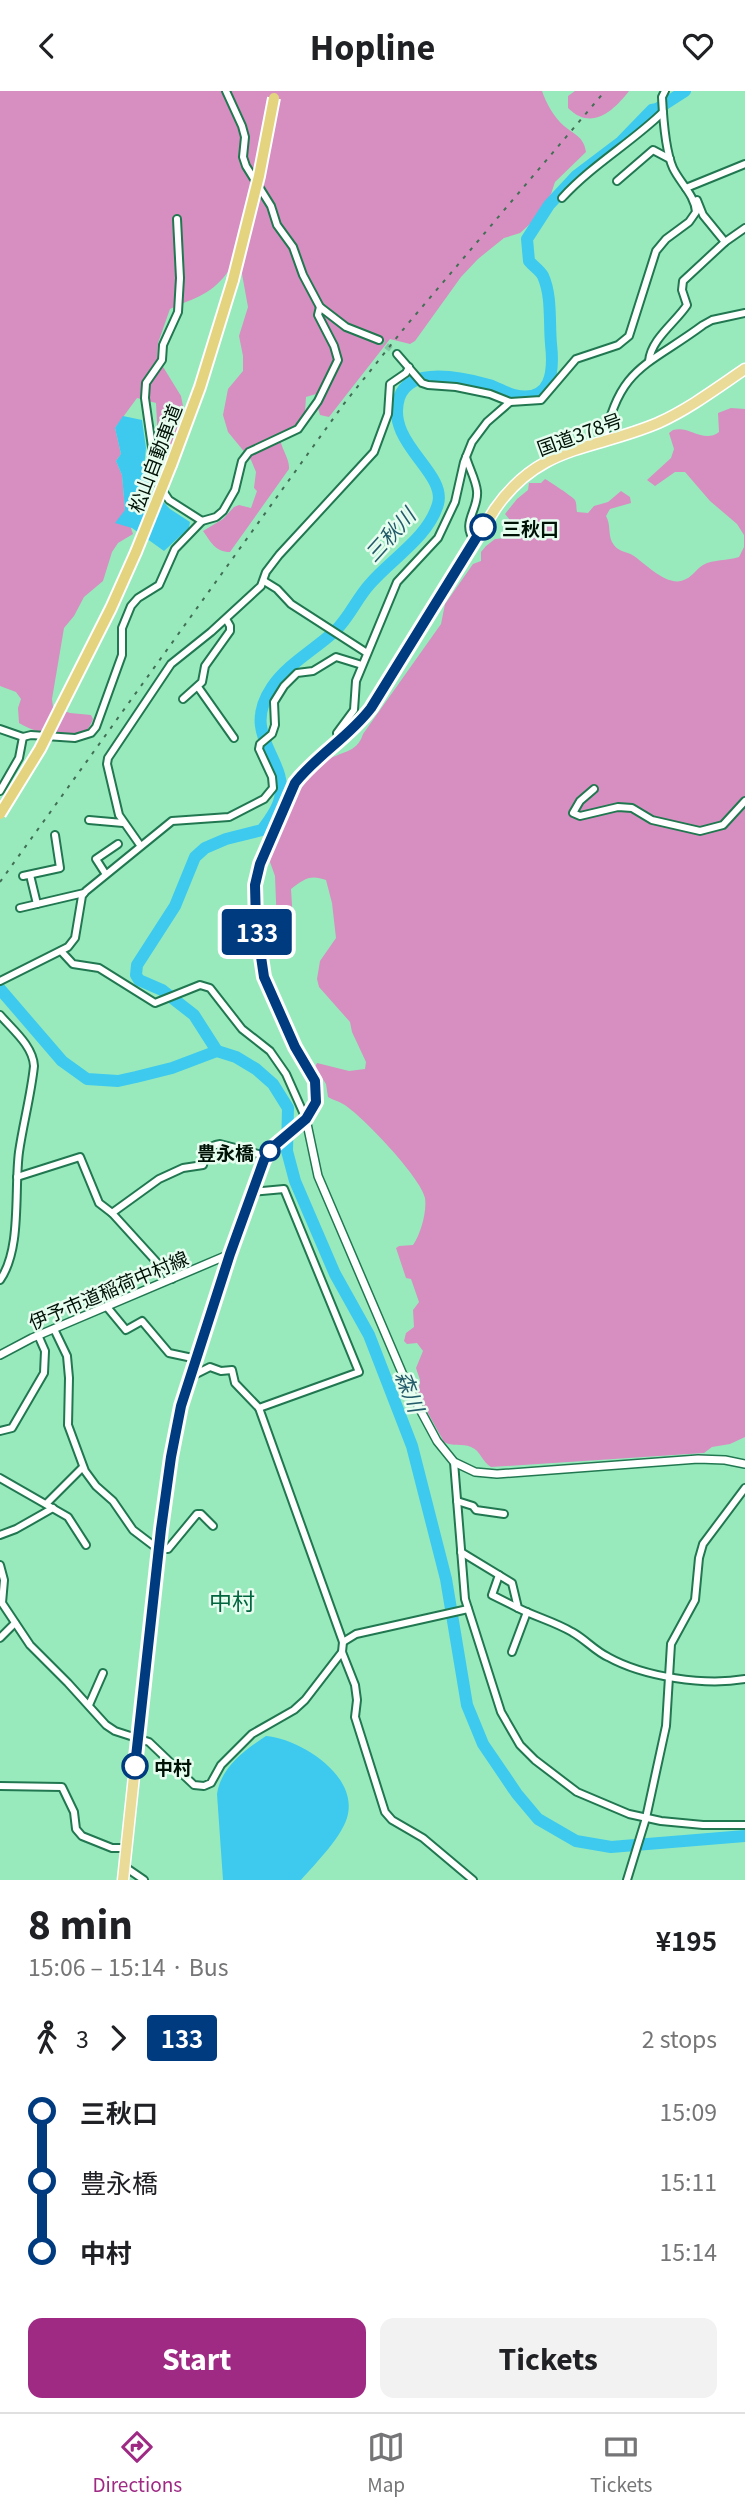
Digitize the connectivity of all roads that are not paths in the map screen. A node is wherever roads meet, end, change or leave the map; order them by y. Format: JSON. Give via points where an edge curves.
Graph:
{"nodes":[{"id":1,"x":226,"y":91,"type":"edge"},
{"id":2,"x":664,"y":94,"type":"edge"},
{"id":3,"x":275,"y":95,"type":"edge"},
{"id":4,"x":663,"y":110,"type":"junction"},
{"id":5,"x":670,"y":159,"type":"junction"},
{"id":6,"x":745,"y":164,"type":"edge"},
{"id":7,"x":617,"y":181,"type":"dead end"},
{"id":8,"x":686,"y":188,"type":"junction"},
{"id":9,"x":691,"y":197,"type":"junction"},
{"id":10,"x":562,"y":198,"type":"dead end"},
{"id":11,"x":177,"y":219,"type":"dead end"},
{"id":12,"x":745,"y":228,"type":"edge"},
{"id":13,"x":724,"y":242,"type":"junction"},
{"id":14,"x":320,"y":307,"type":"junction"},
{"id":15,"x":745,"y":313,"type":"edge"},
{"id":16,"x":379,"y":340,"type":"tunnel mouth"},
{"id":17,"x":397,"y":354,"type":"tunnel mouth"},
{"id":18,"x":649,"y":361,"type":"junction"},
{"id":19,"x":409,"y":367,"type":"junction"},
{"id":20,"x":745,"y":369,"type":"edge"},
{"id":21,"x":510,"y":402,"type":"junction"},
{"id":22,"x":604,"y":442,"type":"junction"},
{"id":23,"x":466,"y":457,"type":"junction"},
{"id":24,"x":202,"y":521,"type":"junction"},
{"id":25,"x":475,"y":541,"type":"junction"},
{"id":26,"x":264,"y":581,"type":"junction"},
{"id":27,"x":226,"y":619,"type":"junction"},
{"id":28,"x":366,"y":653,"type":"junction"},
{"id":29,"x":362,"y":665,"type":"junction"},
{"id":30,"x":198,"y":687,"type":"junction"},
{"id":31,"x":183,"y":699,"type":"dead end"},
{"id":32,"x":0,"y":729,"type":"edge"},
{"id":33,"x":23,"y":737,"type":"junction"},
{"id":34,"x":234,"y":738,"type":"dead end"},
{"id":35,"x":340,"y":742,"type":"junction"},
{"id":36,"x":594,"y":789,"type":"dead end"},
{"id":37,"x":0,"y":791,"type":"edge"},
{"id":38,"x":745,"y":801,"type":"edge"},
{"id":39,"x":0,"y":814,"type":"edge"},
{"id":40,"x":89,"y":820,"type":"dead end"},
{"id":41,"x":123,"y":823,"type":"junction"},
{"id":42,"x":55,"y":835,"type":"dead end"},
{"id":43,"x":118,"y":844,"type":"dead end"},
{"id":44,"x":140,"y":845,"type":"junction"},
{"id":45,"x":106,"y":873,"type":"junction"},
{"id":46,"x":84,"y":893,"type":"junction"},
{"id":47,"x":37,"y":904,"type":"junction"},
{"id":48,"x":20,"y":908,"type":"dead end"},
{"id":49,"x":61,"y":951,"type":"junction"},
{"id":50,"x":0,"y":981,"type":"edge"},
{"id":51,"x":0,"y":1016,"type":"edge"},
{"id":52,"x":3,"y":1023,"type":"edge"},
{"id":53,"x":302,"y":1122,"type":"junction"},
{"id":54,"x":266,"y":1156,"type":"junction"},
{"id":55,"x":17,"y":1177,"type":"junction"},
{"id":56,"x":251,"y":1192,"type":"junction"},
{"id":57,"x":112,"y":1213,"type":"junction"},
{"id":58,"x":230,"y":1254,"type":"junction"},
{"id":59,"x":172,"y":1279,"type":"junction"},
{"id":60,"x":0,"y":1280,"type":"edge"},
{"id":61,"x":107,"y":1307,"type":"junction"},
{"id":62,"x":54,"y":1329,"type":"junction"},
{"id":63,"x":38,"y":1335,"type":"junction"},
{"id":64,"x":0,"y":1355,"type":"edge"},
{"id":65,"x":197,"y":1359,"type":"junction"},
{"id":66,"x":191,"y":1377,"type":"junction"},
{"id":67,"x":259,"y":1408,"type":"junction"},
{"id":68,"x":0,"y":1431,"type":"edge"},
{"id":69,"x":454,"y":1462,"type":"junction"},
{"id":70,"x":745,"y":1464,"type":"edge"},
{"id":71,"x":83,"y":1467,"type":"junction"},
{"id":72,"x":0,"y":1478,"type":"edge"},
{"id":73,"x":745,"y":1488,"type":"edge"},
{"id":74,"x":457,"y":1501,"type":"junction"},
{"id":75,"x":49,"y":1506,"type":"junction"},
{"id":76,"x":504,"y":1514,"type":"dead end"},
{"id":77,"x":214,"y":1526,"type":"dead end"},
{"id":78,"x":0,"y":1535,"type":"edge"},
{"id":79,"x":86,"y":1545,"type":"dead end"},
{"id":80,"x":158,"y":1549,"type":"junction"},
{"id":81,"x":461,"y":1552,"type":"junction"},
{"id":82,"x":0,"y":1565,"type":"edge"},
{"id":83,"x":499,"y":1575,"type":"junction"},
{"id":84,"x":1,"y":1602,"type":"edge"},
{"id":85,"x":518,"y":1608,"type":"junction"},
{"id":86,"x":468,"y":1609,"type":"junction"},
{"id":87,"x":527,"y":1612,"type":"junction"},
{"id":88,"x":15,"y":1623,"type":"junction"},
{"id":89,"x":0,"y":1638,"type":"edge"},
{"id":90,"x":343,"y":1642,"type":"junction"},
{"id":91,"x":512,"y":1651,"type":"dead end"},
{"id":92,"x":342,"y":1652,"type":"junction"},
{"id":93,"x":103,"y":1673,"type":"dead end"},
{"id":94,"x":667,"y":1676,"type":"junction"},
{"id":95,"x":745,"y":1679,"type":"edge"},
{"id":96,"x":89,"y":1705,"type":"junction"},
{"id":97,"x":138,"y":1739,"type":"junction"},
{"id":98,"x":0,"y":1786,"type":"edge"},
{"id":99,"x":645,"y":1821,"type":"junction"},
{"id":100,"x":745,"y":1825,"type":"edge"},
{"id":101,"x":126,"y":1848,"type":"junction"},
{"id":102,"x":125,"y":1867,"type":"junction"},
{"id":103,"x":123,"y":1880,"type":"edge"},
{"id":104,"x":144,"y":1880,"type":"edge"},
{"id":105,"x":473,"y":1880,"type":"edge"},
{"id":106,"x":627,"y":1880,"type":"edge"}],
"edges":[{"from":1,"to":14,"type":"street","via":[[245,137],[246,166],[293,247]]},
{"from":2,"to":4,"type":"street"},
{"from":3,"to":39,"type":"highway","name":"松山自動車道","bridge":true,"via":[[233,280],[171,465],[111,608],[40,749]]},
{"from":4,"to":5,"type":"street"},
{"from":4,"to":10,"type":"street"},
{"from":5,"to":7,"type":"street","via":[[653,150]]},
{"from":5,"to":8,"type":"street"},
{"from":6,"to":8,"type":"street"},
{"from":8,"to":9,"type":"street"},
{"from":9,"to":13,"type":"street"},
{"from":9,"to":21,"type":"street","via":[[696,212],[656,251],[629,336],[618,345],[576,359],[541,400]]},
{"from":11,"to":24,"type":"street","via":[[178,312],[163,345],[162,360],[146,383],[145,398],[157,482],[169,500]]},
{"from":12,"to":13,"type":"street"},
{"from":13,"to":18,"type":"street","via":[[683,281],[687,305]]},
{"from":14,"to":16,"type":"street","via":[[346,327]]},
{"from":14,"to":24,"type":"street","via":[[318,315],[338,360],[318,401],[298,429],[249,452],[242,460],[230,500],[216,517]]},
{"from":15,"to":18,"type":"street","via":[[712,320]]},
{"from":17,"to":19,"type":"street"},
{"from":18,"to":22,"type":"street","via":[[620,391]]},
{"from":19,"to":21,"type":"street","via":[[422,383]]},
{"from":19,"to":26,"type":"street","via":[[390,384],[388,414],[374,452],[279,555]]},
{"from":20,"to":22,"type":"highway","name":"国道378号","via":[[685,409]]},
{"from":21,"to":23,"type":"street","via":[[487,422]]},
{"from":22,"to":25,"type":"highway","name":"国道378号","via":[[559,455],[529,471],[505,494]]},
{"from":23,"to":25,"type":"street","via":[[477,489],[468,524]]},
{"from":23,"to":28,"type":"street","via":[[448,519],[438,538],[397,582]]},
{"from":24,"to":33,"type":"street","via":[[176,549],[159,585],[131,606],[122,628],[119,666],[96,727],[75,738]]},
{"from":25,"to":35,"type":"highway","name":"国道378号","via":[[371,708]]},
{"from":26,"to":27,"type":"street"},
{"from":26,"to":28,"type":"street"},
{"from":27,"to":30,"type":"street","via":[[230,631],[205,666]]},
{"from":27,"to":41,"type":"street","via":[[171,664],[108,758]]},
{"from":28,"to":29,"type":"street"},
{"from":29,"to":35,"type":"street","via":[[354,689],[354,711],[337,733]]},
{"from":29,"to":44,"type":"street","via":[[336,657],[313,671],[297,673],[284,686],[274,702],[272,734],[259,749],[272,777],[273,788],[264,799],[229,817],[172,821]]},
{"from":30,"to":31,"type":"street"},
{"from":30,"to":34,"type":"street"},
{"from":32,"to":33,"type":"street"},
{"from":33,"to":37,"type":"street","via":[[19,758]]},
{"from":35,"to":53,"type":"highway","name":"国道378号","via":[[295,783],[255,885],[264,977],[316,1087],[316,1102]]},
{"from":36,"to":38,"type":"street","via":[[573,813],[580,816],[618,807],[652,821],[700,831],[723,825]]},
{"from":40,"to":41,"type":"street"},
{"from":41,"to":44,"type":"street"},
{"from":42,"to":47,"type":"street","via":[[60,868],[27,875]]},
{"from":43,"to":45,"type":"street","via":[[96,859]]},
{"from":44,"to":45,"type":"street"},
{"from":45,"to":46,"type":"street"},
{"from":46,"to":47,"type":"street"},
{"from":46,"to":49,"type":"street","via":[[75,938]]},
{"from":47,"to":48,"type":"street"},
{"from":49,"to":50,"type":"street"},
{"from":49,"to":53,"type":"street","via":[[68,962],[99,968],[155,1003],[200,985],[210,988],[286,1074]]},
{"from":51,"to":52,"type":"street"},
{"from":52,"to":55,"type":"street","via":[[28,1047],[34,1060]]},
{"from":53,"to":54,"type":"highway"},
{"from":53,"to":69,"type":"street","via":[[310,1132],[318,1176],[409,1389],[436,1441]]},
{"from":54,"to":56,"type":"highway"},
{"from":54,"to":57,"type":"street","via":[[213,1145],[203,1165],[159,1179]]},
{"from":55,"to":57,"type":"street","via":[[80,1157],[96,1200]]},
{"from":55,"to":60,"type":"street","via":[[12,1253]]},
{"from":56,"to":58,"type":"highway"},
{"from":56,"to":67,"type":"street","via":[[284,1189],[359,1372]]},
{"from":57,"to":59,"type":"street"},
{"from":58,"to":59,"type":"street","name":"伊予市道稲荷中村線"},
{"from":58,"to":65,"type":"highway"},
{"from":59,"to":61,"type":"street","name":"伊予市道稲荷中村線"},
{"from":61,"to":62,"type":"street","name":"伊予市道稲荷中村線"},
{"from":61,"to":65,"type":"street","via":[[126,1329],[142,1321],[169,1353]]},
{"from":62,"to":63,"type":"street","name":"伊予市道稲荷中村線"},
{"from":62,"to":71,"type":"street","via":[[67,1356],[68,1425]]},
{"from":63,"to":64,"type":"street","name":"伊予市道稲荷中村線"},
{"from":63,"to":68,"type":"street","via":[[46,1351],[44,1373],[12,1428]]},
{"from":65,"to":66,"type":"highway"},
{"from":66,"to":67,"type":"street","via":[[210,1367],[232,1370],[235,1383]]},
{"from":66,"to":80,"type":"highway","via":[[171,1457]]},
{"from":67,"to":90,"type":"street"},
{"from":69,"to":70,"type":"street","via":[[475,1472],[497,1474],[698,1459]]},
{"from":69,"to":74,"type":"street"},
{"from":71,"to":75,"type":"street"},
{"from":71,"to":80,"type":"street","via":[[133,1530]]},
{"from":72,"to":75,"type":"street"},
{"from":73,"to":94,"type":"street","via":[[703,1544],[695,1600],[671,1644]]},
{"from":74,"to":76,"type":"street","via":[[475,1510]]},
{"from":74,"to":81,"type":"street"},
{"from":75,"to":78,"type":"street"},
{"from":75,"to":79,"type":"street","via":[[68,1517]]},
{"from":77,"to":80,"type":"street","via":[[197,1514],[167,1549]]},
{"from":80,"to":97,"type":"highway"},
{"from":81,"to":83,"type":"street"},
{"from":81,"to":86,"type":"street"},
{"from":82,"to":84,"type":"street","via":[[4,1580]]},
{"from":83,"to":85,"type":"street","via":[[512,1583]]},
{"from":83,"to":85,"type":"street","via":[[492,1595]]},
{"from":84,"to":88,"type":"street"},
{"from":85,"to":87,"type":"street"},
{"from":86,"to":90,"type":"street","via":[[356,1634]]},
{"from":86,"to":99,"type":"street","via":[[501,1712],[520,1745],[577,1793]]},
{"from":87,"to":91,"type":"street"},
{"from":87,"to":94,"type":"street","via":[[570,1631],[619,1663]]},
{"from":88,"to":89,"type":"street"},
{"from":88,"to":96,"type":"street","via":[[30,1645]]},
{"from":90,"to":92,"type":"street"},
{"from":92,"to":97,"type":"street","via":[[305,1700],[252,1734],[204,1786],[194,1785],[149,1742]]},
{"from":92,"to":105,"type":"street","via":[[355,1685],[355,1717],[387,1817],[423,1838]]},
{"from":93,"to":96,"type":"street"},
{"from":94,"to":95,"type":"street","via":[[719,1682]]},
{"from":94,"to":99,"type":"street","via":[[666,1726]]},
{"from":96,"to":97,"type":"street","via":[[115,1731]]},
{"from":97,"to":101,"type":"highway"},
{"from":98,"to":101,"type":"street","via":[[62,1787],[82,1836],[112,1848]]},
{"from":99,"to":100,"type":"street"},
{"from":99,"to":106,"type":"street"},
{"from":101,"to":102,"type":"highway"},
{"from":102,"to":103,"type":"highway"},
{"from":102,"to":104,"type":"street"}]}
